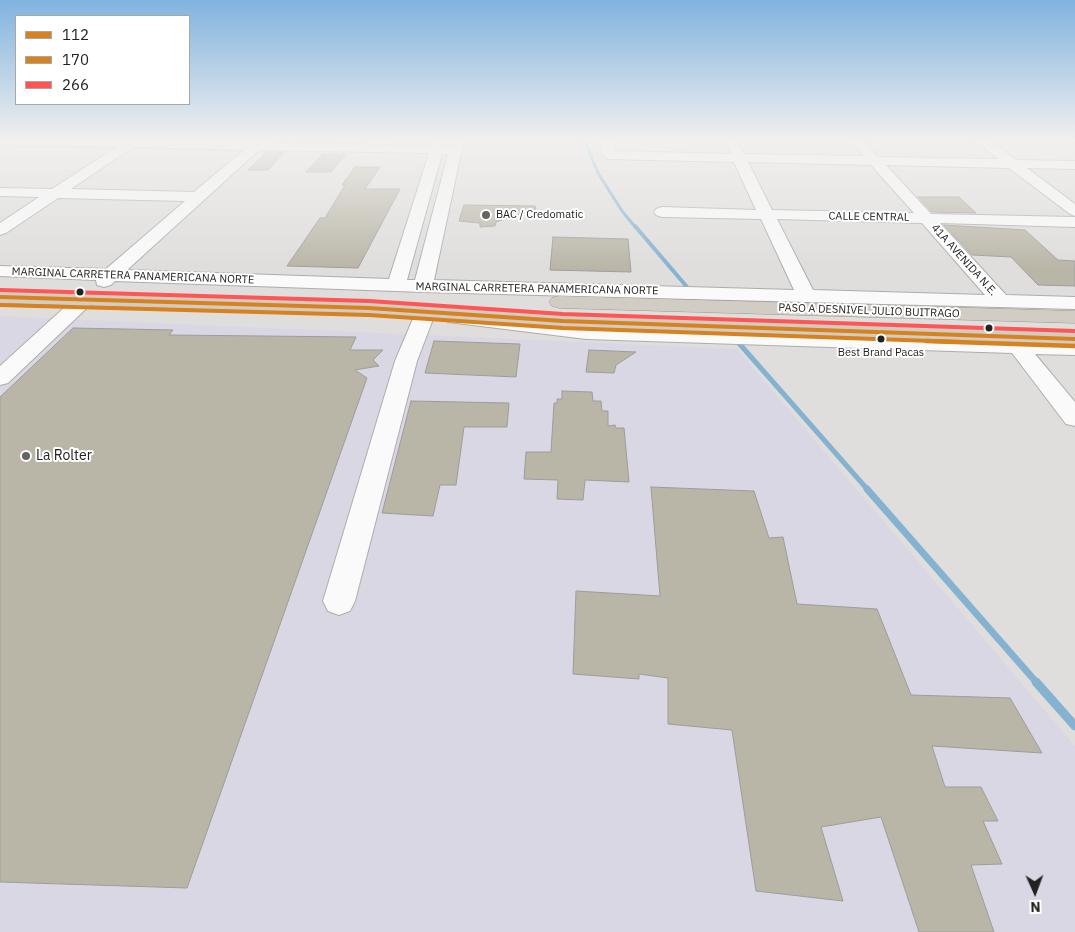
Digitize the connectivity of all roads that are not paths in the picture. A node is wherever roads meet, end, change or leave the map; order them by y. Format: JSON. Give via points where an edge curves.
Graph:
{"nodes":[{"id":1,"x":73,"y":182,"type":"edge"},
{"id":2,"x":214,"y":182,"type":"edge"},
{"id":3,"x":427,"y":182,"type":"edge"},
{"id":4,"x":448,"y":182,"type":"edge"},
{"id":5,"x":752,"y":182,"type":"edge"},
{"id":6,"x":895,"y":182,"type":"edge"},
{"id":7,"x":1038,"y":182,"type":"edge"},
{"id":8,"x":0,"y":192,"type":"edge"},
{"id":9,"x":56,"y":194,"type":"junction"},
{"id":10,"x":197,"y":197,"type":"junction"},
{"id":11,"x":1075,"y":211,"type":"edge"},
{"id":12,"x":662,"y":212,"type":"dead end"},
{"id":13,"x":768,"y":215,"type":"junction"},
{"id":14,"x":927,"y":218,"type":"junction"},
{"id":15,"x":1075,"y":222,"type":"edge"},
{"id":16,"x":0,"y":230,"type":"edge"},
{"id":17,"x":0,"y":271,"type":"edge"},
{"id":18,"x":110,"y":275,"type":"junction"},
{"id":19,"x":396,"y":285,"type":"junction"},
{"id":20,"x":423,"y":286,"type":"junction"},
{"id":21,"x":0,"y":287,"type":"edge"},
{"id":22,"x":89,"y":295,"type":"junction"},
{"id":23,"x":806,"y":296,"type":"junction"},
{"id":24,"x":0,"y":297,"type":"edge"},
{"id":25,"x":1001,"y":301,"type":"junction"},
{"id":26,"x":1075,"y":303,"type":"edge"},
{"id":27,"x":370,"y":308,"type":"junction"},
{"id":28,"x":425,"y":314,"type":"junction"},
{"id":29,"x":1075,"y":317,"type":"edge"},
{"id":30,"x":1075,"y":338,"type":"edge"},
{"id":31,"x":1018,"y":347,"type":"junction"},
{"id":32,"x":1075,"y":349,"type":"edge"},
{"id":33,"x":0,"y":378,"type":"edge"},
{"id":34,"x":1075,"y":418,"type":"edge"},
{"id":35,"x":339,"y":601,"type":"dead end"}],
"edges":[{"from":1,"to":9,"type":"street"},
{"from":2,"to":10,"type":"street"},
{"from":3,"to":19,"type":"street"},
{"from":4,"to":20,"type":"street"},
{"from":5,"to":13,"type":"street"},
{"from":6,"to":14,"type":"street","name":"41A AVENIDA N.E."},
{"from":7,"to":11,"type":"street"},
{"from":8,"to":9,"type":"street"},
{"from":9,"to":10,"type":"street"},
{"from":9,"to":16,"type":"street"},
{"from":10,"to":18,"type":"street"},
{"from":12,"to":13,"type":"street","name":"CALLE CENTRAL"},
{"from":13,"to":14,"type":"street","name":"CALLE CENTRAL"},
{"from":13,"to":23,"type":"street"},
{"from":14,"to":15,"type":"street","name":"CALLE CENTRAL"},
{"from":14,"to":25,"type":"street","name":"41A AVENIDA N.E."},
{"from":17,"to":18,"type":"street","name":"MARGINAL CARRETERA PANAMERICANA NORTE"},
{"from":18,"to":19,"type":"street","name":"MARGINAL CARRETERA PANAMERICANA NORTE"},
{"from":18,"to":22,"type":"street"},
{"from":19,"to":20,"type":"street","name":"MARGINAL CARRETERA PANAMERICANA NORTE"},
{"from":20,"to":23,"type":"street","name":"MARGINAL CARRETERA PANAMERICANA NORTE"},
{"from":21,"to":22,"type":"highway"},
{"from":22,"to":24,"type":"highway"},
{"from":22,"to":27,"type":"highway","name":"PASO A DESNIVEL JULIO BUITRAGO"},
{"from":22,"to":29,"type":"highway","name":"PASO A DESNIVEL JULIO BUITRAGO","via":[[664,305]]},
{"from":22,"to":33,"type":"street"},
{"from":23,"to":25,"type":"street","name":"MARGINAL CARRETERA PANAMERICANA NORTE"},
{"from":25,"to":26,"type":"street","name":"MARGINAL CARRETERA PANAMERICANA NORTE"},
{"from":27,"to":28,"type":"street"},
{"from":27,"to":30,"type":"highway","name":"PASO A DESNIVEL JULIO BUITRAGO","via":[[670,326]]},
{"from":28,"to":31,"type":"street","via":[[586,333]]},
{"from":28,"to":35,"type":"street","via":[[406,361]]},
{"from":31,"to":32,"type":"street"},
{"from":31,"to":34,"type":"street"}]}
